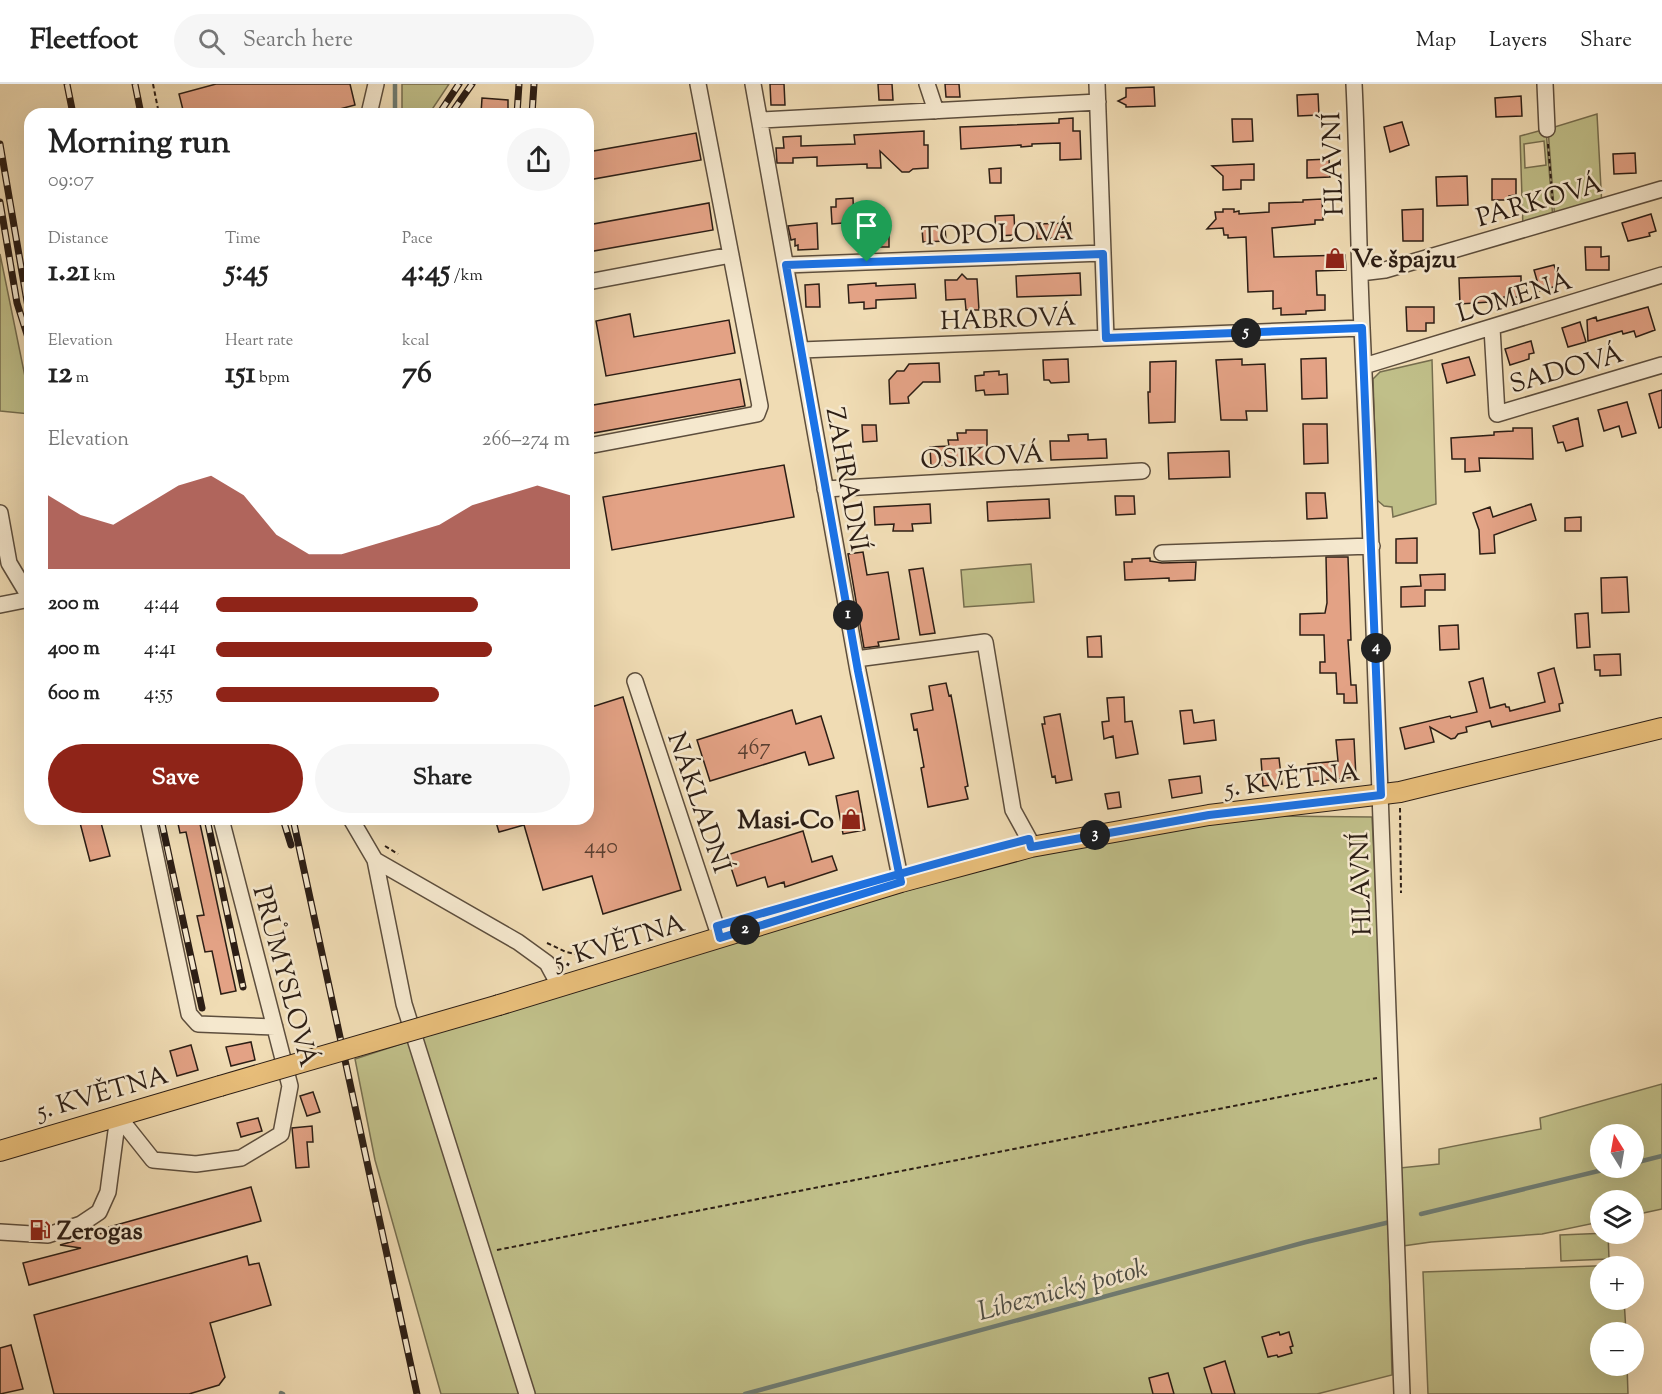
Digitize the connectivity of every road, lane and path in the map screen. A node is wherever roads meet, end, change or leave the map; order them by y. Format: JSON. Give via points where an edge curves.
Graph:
{"nodes":[{"id":1,"x":153,"y":84,"type":"edge"},
{"id":2,"x":376,"y":84,"type":"edge"},
{"id":3,"x":698,"y":84,"type":"edge"},
{"id":4,"x":753,"y":84,"type":"edge"},
{"id":5,"x":927,"y":84,"type":"edge"},
{"id":6,"x":1097,"y":84,"type":"edge"},
{"id":7,"x":1354,"y":84,"type":"edge"},
{"id":8,"x":1545,"y":84,"type":"edge"},
{"id":9,"x":1098,"y":102,"type":"junction"},
{"id":10,"x":158,"y":108,"type":"edge"},
{"id":11,"x":370,"y":108,"type":"edge"},
{"id":12,"x":936,"y":111,"type":"junction"},
{"id":13,"x":760,"y":120,"type":"junction"},
{"id":14,"x":1547,"y":129,"type":"joint"},
{"id":15,"x":1662,"y":189,"type":"edge"},
{"id":16,"x":1554,"y":221,"type":"junction"},
{"id":17,"x":1103,"y":254,"type":"junction"},
{"id":18,"x":731,"y":255,"type":"junction"},
{"id":19,"x":786,"y":265,"type":"junction"},
{"id":20,"x":1360,"y":273,"type":"junction"},
{"id":21,"x":1662,"y":275,"type":"edge"},
{"id":22,"x":594,"y":281,"type":"edge"},
{"id":23,"x":1362,"y":328,"type":"junction"},
{"id":24,"x":1492,"y":328,"type":"junction"},
{"id":25,"x":1106,"y":338,"type":"junction"},
{"id":26,"x":801,"y":350,"type":"junction"},
{"id":27,"x":1662,"y":365,"type":"edge"},
{"id":28,"x":1364,"y":366,"type":"junction"},
{"id":29,"x":594,"y":445,"type":"edge"},
{"id":30,"x":1142,"y":471,"type":"dead end"},
{"id":31,"x":825,"y":489,"type":"junction"},
{"id":32,"x":0,"y":513,"type":"edge"},
{"id":33,"x":1372,"y":546,"type":"junction"},
{"id":34,"x":1162,"y":553,"type":"dead end"},
{"id":35,"x":24,"y":589,"type":"edge"},
{"id":36,"x":24,"y":600,"type":"edge"},
{"id":37,"x":0,"y":606,"type":"edge"},
{"id":38,"x":856,"y":659,"type":"junction"},
{"id":39,"x":634,"y":681,"type":"dead end"},
{"id":40,"x":1662,"y":728,"type":"edge"},
{"id":41,"x":1381,"y":795,"type":"junction"},
{"id":42,"x":149,"y":825,"type":"edge"},
{"id":43,"x":223,"y":825,"type":"edge"},
{"id":44,"x":355,"y":825,"type":"edge"},
{"id":45,"x":384,"y":846,"type":"dead end"},
{"id":46,"x":1031,"y":847,"type":"junction"},
{"id":47,"x":404,"y":858,"type":"dead end"},
{"id":48,"x":375,"y":860,"type":"junction"},
{"id":49,"x":901,"y":882,"type":"junction"},
{"id":50,"x":720,"y":938,"type":"junction"},
{"id":51,"x":540,"y":939,"type":"dead end"},
{"id":52,"x":594,"y":958,"type":"dead end"},
{"id":53,"x":560,"y":987,"type":"junction"},
{"id":54,"x":275,"y":1027,"type":"junction"},
{"id":55,"x":1392,"y":1075,"type":"junction"},
{"id":56,"x":118,"y":1116,"type":"junction"},
{"id":57,"x":0,"y":1151,"type":"edge"},
{"id":58,"x":0,"y":1232,"type":"edge"},
{"id":59,"x":483,"y":1252,"type":"junction"},
{"id":60,"x":527,"y":1394,"type":"edge"},
{"id":61,"x":1402,"y":1394,"type":"edge"}],
"edges":[{"from":1,"to":10,"type":"path"},
{"from":2,"to":11,"type":"street"},
{"from":3,"to":18,"type":"street"},
{"from":4,"to":13,"type":"street","name":"ZAHRADNÍ"},
{"from":5,"to":12,"type":"street"},
{"from":6,"to":9,"type":"street"},
{"from":7,"to":20,"type":"street","name":"HLAVNÍ"},
{"from":8,"to":14,"type":"street"},
{"from":9,"to":12,"type":"street"},
{"from":9,"to":17,"type":"street"},
{"from":12,"to":13,"type":"street"},
{"from":13,"to":19,"type":"street","name":"ZAHRADNÍ"},
{"from":14,"to":16,"type":"path"},
{"from":15,"to":16,"type":"street","name":"PARKOVÁ"},
{"from":16,"to":20,"type":"street","name":"PARKOVÁ","via":[[1385,270]]},
{"from":17,"to":19,"type":"street","name":"TOPOLOVÁ"},
{"from":17,"to":25,"type":"street"},
{"from":18,"to":22,"type":"street"},
{"from":18,"to":29,"type":"street","via":[[760,406],[757,414]]},
{"from":19,"to":26,"type":"street","name":"ZAHRADNÍ"},
{"from":20,"to":23,"type":"street","name":"HLAVNÍ"},
{"from":21,"to":24,"type":"street","name":"LOMENÁ"},
{"from":23,"to":25,"type":"street","name":"HABROVÁ"},
{"from":23,"to":28,"type":"street","name":"HLAVNÍ"},
{"from":24,"to":27,"type":"street","name":"SADOVÁ","via":[[1497,414]]},
{"from":24,"to":28,"type":"street","name":"LOMENÁ"},
{"from":25,"to":26,"type":"street","name":"HABROVÁ"},
{"from":26,"to":31,"type":"street","name":"ZAHRADNÍ"},
{"from":28,"to":33,"type":"street","name":"HLAVNÍ"},
{"from":30,"to":31,"type":"street","name":"OSIKOVÁ"},
{"from":31,"to":38,"type":"street","name":"ZAHRADNÍ"},
{"from":32,"to":35,"type":"street","via":[[9,563]]},
{"from":33,"to":34,"type":"street"},
{"from":33,"to":41,"type":"street","name":"HLAVNÍ"},
{"from":36,"to":37,"type":"street"},
{"from":38,"to":46,"type":"street","via":[[985,642],[1013,810]]},
{"from":38,"to":49,"type":"street","name":"ZAHRADNÍ"},
{"from":39,"to":50,"type":"street","name":"NÁKLADNÍ"},
{"from":40,"to":41,"type":"main road","name":"5. KVĚTNA"},
{"from":41,"to":46,"type":"main road","name":"5. KVĚTNA","via":[[1209,815]]},
{"from":41,"to":55,"type":"street","name":"HLAVNÍ"},
{"from":42,"to":54,"type":"street","via":[[189,1014],[198,1024]]},
{"from":43,"to":54,"type":"street","name":"PRŮMYSLOVÁ"},
{"from":44,"to":48,"type":"street"},
{"from":45,"to":47,"type":"path"},
{"from":46,"to":49,"type":"main road","name":"5. KVĚTNA"},
{"from":48,"to":53,"type":"street","via":[[518,942],[547,963]]},
{"from":48,"to":59,"type":"street","via":[[404,1004]]},
{"from":49,"to":50,"type":"main road","name":"5. KVĚTNA"},
{"from":50,"to":53,"type":"main road","name":"5. KVĚTNA"},
{"from":51,"to":52,"type":"path","via":[[566,952]]},
{"from":53,"to":56,"type":"main road","name":"5. KVĚTNA","bridge":true},
{"from":54,"to":56,"type":"street","name":"PRŮMYSLOVÁ","via":[[290,1086],[281,1134],[241,1158],[196,1164],[153,1160]]},
{"from":55,"to":59,"type":"path"},
{"from":55,"to":61,"type":"street","name":"HLAVNÍ"},
{"from":56,"to":57,"type":"main road","name":"5. KVĚTNA"},
{"from":56,"to":58,"type":"street","via":[[108,1192],[99,1212],[81,1224],[48,1235]]},
{"from":59,"to":60,"type":"street"}]}
